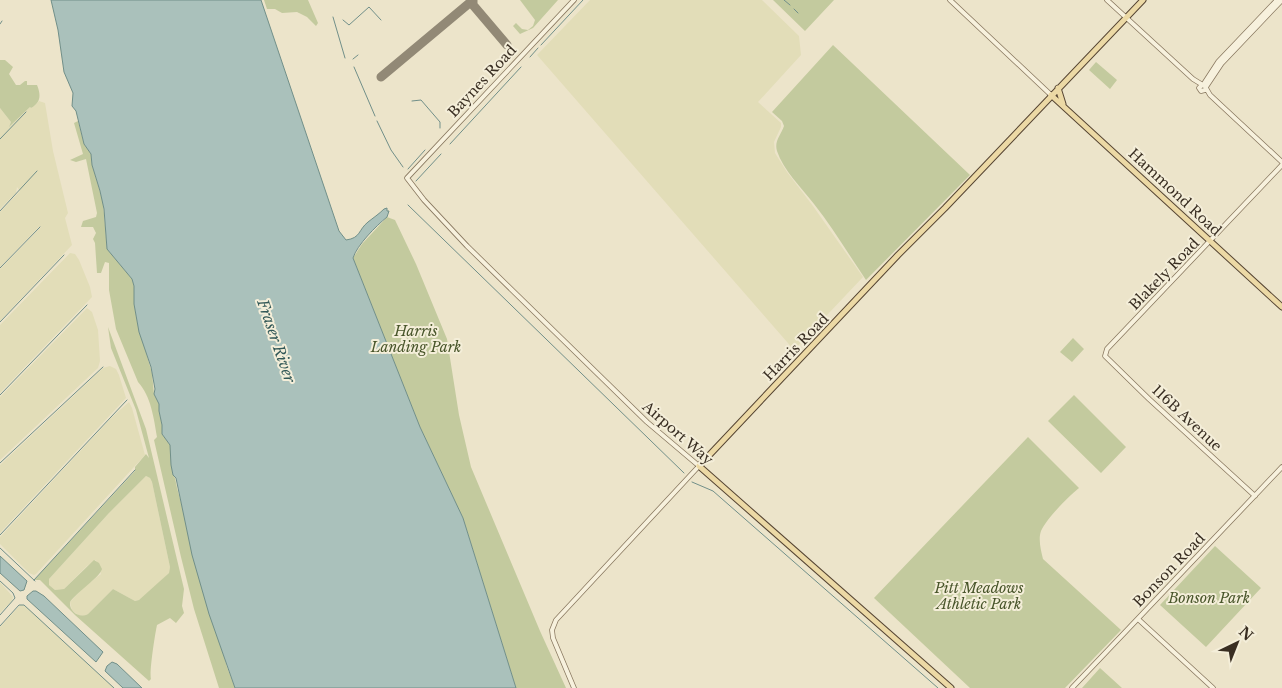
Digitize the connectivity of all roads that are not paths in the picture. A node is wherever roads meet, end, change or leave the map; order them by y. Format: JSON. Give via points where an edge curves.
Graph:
{"nodes":[{"id":1,"x":574,"y":0,"type":"edge"},
{"id":2,"x":950,"y":0,"type":"edge"},
{"id":3,"x":1107,"y":0,"type":"edge"},
{"id":4,"x":1138,"y":0,"type":"edge"},
{"id":5,"x":1143,"y":0,"type":"edge"},
{"id":6,"x":1277,"y":0,"type":"edge"},
{"id":7,"x":1282,"y":0,"type":"edge"},
{"id":8,"x":1125,"y":17,"type":"junction"},
{"id":9,"x":1059,"y":87,"type":"junction"},
{"id":10,"x":1203,"y":87,"type":"junction"},
{"id":11,"x":1051,"y":95,"type":"junction"},
{"id":12,"x":1065,"y":108,"type":"junction"},
{"id":13,"x":1282,"y":163,"type":"edge"},
{"id":14,"x":407,"y":178,"type":"joint"},
{"id":15,"x":1211,"y":240,"type":"junction"},
{"id":16,"x":1282,"y":307,"type":"edge"},
{"id":17,"x":1105,"y":356,"type":"joint"},
{"id":18,"x":700,"y":466,"type":"junction"},
{"id":19,"x":1282,"y":467,"type":"edge"},
{"id":20,"x":1255,"y":496,"type":"junction"},
{"id":21,"x":1138,"y":619,"type":"junction"},
{"id":22,"x":574,"y":688,"type":"edge"},
{"id":23,"x":951,"y":688,"type":"edge"},
{"id":24,"x":1072,"y":688,"type":"edge"},
{"id":25,"x":1213,"y":688,"type":"edge"}],
"edges":[{"from":1,"to":14,"type":"street","name":"Baynes Road"},
{"from":2,"to":11,"type":"street"},
{"from":3,"to":8,"type":"street"},
{"from":4,"to":8,"type":"main road","name":"Harris Road"},
{"from":5,"to":8,"type":"main road","name":"Harris Road"},
{"from":6,"to":10,"type":"street","via":[[1218,62]]},
{"from":7,"to":10,"type":"street"},
{"from":8,"to":9,"type":"main road","name":"Harris Road"},
{"from":8,"to":10,"type":"street"},
{"from":9,"to":11,"type":"main road","name":"Harris Road"},
{"from":9,"to":12,"type":"main road"},
{"from":10,"to":13,"type":"street"},
{"from":11,"to":12,"type":"main road","name":"Hammond Road"},
{"from":11,"to":18,"type":"main road","name":"Harris Road"},
{"from":12,"to":15,"type":"main road","name":"Hammond Road"},
{"from":13,"to":15,"type":"street","name":"Blakely Road"},
{"from":14,"to":18,"type":"street","name":"Airport Way","via":[[467,246],[647,422]]},
{"from":15,"to":16,"type":"main road","name":"Hammond Road"},
{"from":15,"to":17,"type":"street","name":"Blakely Road","via":[[1107,350]]},
{"from":17,"to":20,"type":"street","name":"116B Avenue"},
{"from":18,"to":22,"type":"street","name":"Harris Road","via":[[560,615],[553,627],[553,638]]},
{"from":18,"to":23,"type":"main road","name":"Airport Way"},
{"from":19,"to":20,"type":"street","name":"Bonson Road"},
{"from":20,"to":21,"type":"street","name":"Bonson Road"},
{"from":21,"to":24,"type":"street","name":"Bonson Road"},
{"from":21,"to":25,"type":"street"}]}
